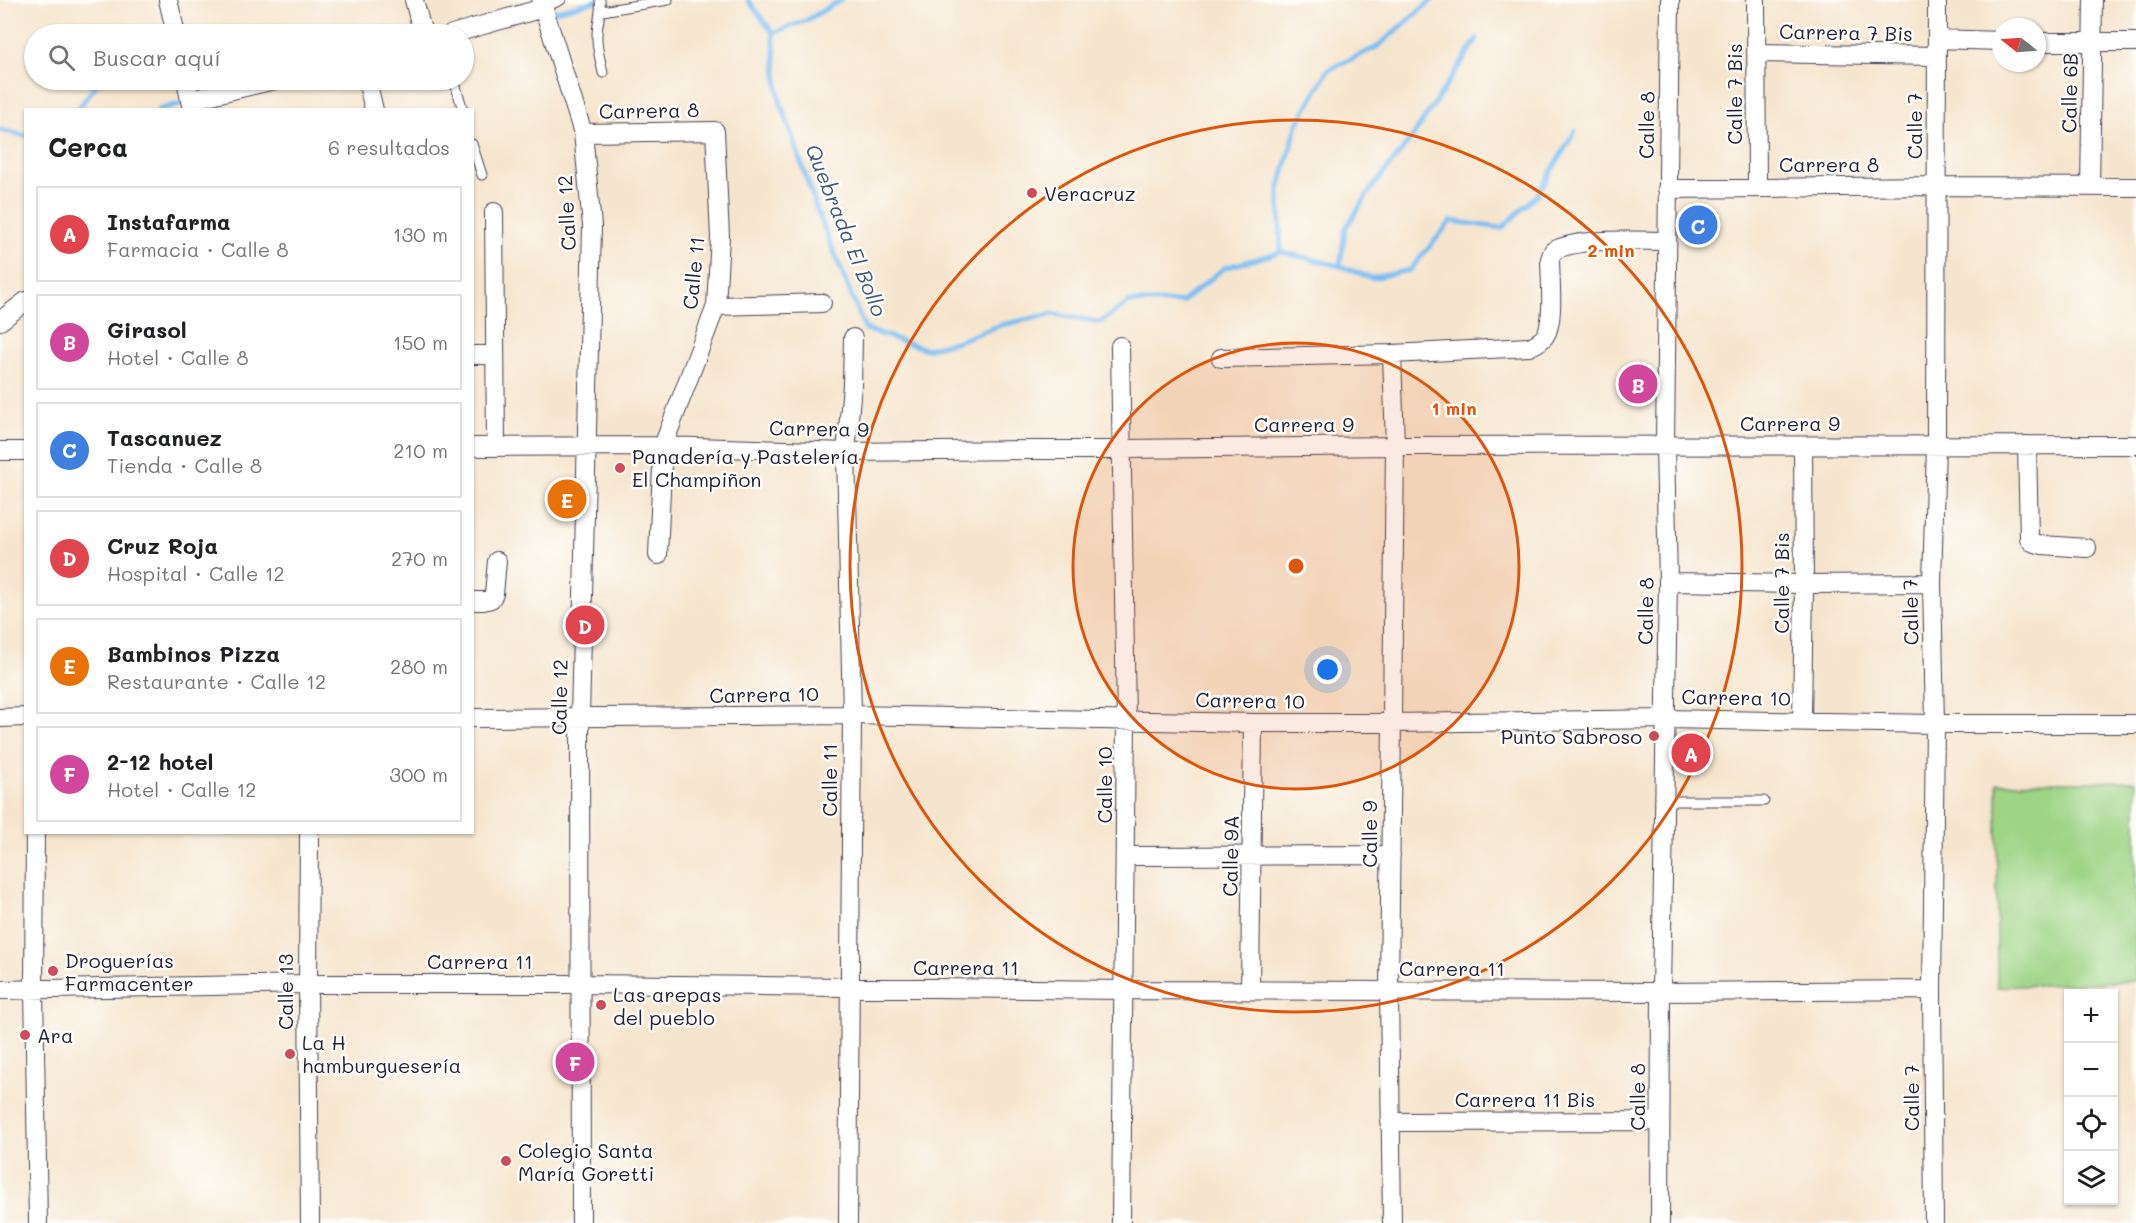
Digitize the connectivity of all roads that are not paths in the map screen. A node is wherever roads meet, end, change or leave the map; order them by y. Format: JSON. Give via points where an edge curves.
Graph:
{"nodes":[{"id":1,"x":168,"y":0,"type":"edge"},
{"id":2,"x":414,"y":0,"type":"edge"},
{"id":3,"x":561,"y":0,"type":"edge"},
{"id":4,"x":600,"y":0,"type":"edge"},
{"id":5,"x":668,"y":0,"type":"edge"},
{"id":6,"x":1670,"y":0,"type":"edge"},
{"id":7,"x":1756,"y":0,"type":"edge"},
{"id":8,"x":1936,"y":0,"type":"edge"},
{"id":9,"x":2093,"y":0,"type":"edge"},
{"id":10,"x":542,"y":4,"type":"edge"},
{"id":11,"x":602,"y":11,"type":"junction"},
{"id":12,"x":174,"y":24,"type":"edge"},
{"id":13,"x":420,"y":24,"type":"edge"},
{"id":14,"x":474,"y":27,"type":"edge"},
{"id":15,"x":1992,"y":42,"type":"edge"},
{"id":16,"x":2046,"y":42,"type":"edge"},
{"id":17,"x":2136,"y":42,"type":"edge"},
{"id":18,"x":2092,"y":43,"type":"junction"},
{"id":19,"x":1936,"y":48,"type":"junction"},
{"id":20,"x":1756,"y":53,"type":"junction"},
{"id":21,"x":603,"y":73,"type":"dead end"},
{"id":22,"x":188,"y":90,"type":"edge"},
{"id":23,"x":241,"y":90,"type":"edge"},
{"id":24,"x":369,"y":90,"type":"edge"},
{"id":25,"x":457,"y":90,"type":"edge"},
{"id":26,"x":191,"y":105,"type":"edge"},
{"id":27,"x":374,"y":108,"type":"edge"},
{"id":28,"x":462,"y":108,"type":"edge"},
{"id":29,"x":715,"y":131,"type":"joint"},
{"id":30,"x":583,"y":133,"type":"junction"},
{"id":31,"x":474,"y":150,"type":"edge"},
{"id":32,"x":482,"y":175,"type":"dead end"},
{"id":33,"x":1936,"y":186,"type":"junction"},
{"id":34,"x":1757,"y":187,"type":"junction"},
{"id":35,"x":2090,"y":187,"type":"junction"},
{"id":36,"x":2136,"y":187,"type":"edge"},
{"id":37,"x":1667,"y":189,"type":"junction"},
{"id":38,"x":494,"y":212,"type":"dead end"},
{"id":39,"x":1667,"y":241,"type":"junction"},
{"id":40,"x":24,"y":303,"type":"edge"},
{"id":41,"x":822,"y":303,"type":"dead end"},
{"id":42,"x":716,"y":306,"type":"junction"},
{"id":43,"x":0,"y":321,"type":"edge"},
{"id":44,"x":853,"y":338,"type":"dead end"},
{"id":45,"x":1120,"y":346,"type":"dead end"},
{"id":46,"x":1392,"y":354,"type":"junction"},
{"id":47,"x":474,"y":355,"type":"edge"},
{"id":48,"x":494,"y":355,"type":"junction"},
{"id":49,"x":1221,"y":358,"type":"dead end"},
{"id":50,"x":588,"y":445,"type":"junction"},
{"id":51,"x":1936,"y":445,"type":"junction"},
{"id":52,"x":2027,"y":445,"type":"junction"},
{"id":53,"x":2136,"y":445,"type":"edge"},
{"id":54,"x":663,"y":446,"type":"junction"},
{"id":55,"x":1395,"y":446,"type":"junction"},
{"id":56,"x":1665,"y":446,"type":"junction"},
{"id":57,"x":1803,"y":446,"type":"junction"},
{"id":58,"x":474,"y":447,"type":"edge"},
{"id":59,"x":496,"y":447,"type":"junction"},
{"id":60,"x":1121,"y":448,"type":"junction"},
{"id":61,"x":0,"y":451,"type":"edge"},
{"id":62,"x":24,"y":451,"type":"edge"},
{"id":63,"x":846,"y":452,"type":"junction"},
{"id":64,"x":2087,"y":548,"type":"dead end"},
{"id":65,"x":658,"y":555,"type":"dead end"},
{"id":66,"x":497,"y":561,"type":"dead end"},
{"id":67,"x":1668,"y":582,"type":"junction"},
{"id":68,"x":1932,"y":583,"type":"junction"},
{"id":69,"x":1804,"y":584,"type":"junction"},
{"id":70,"x":474,"y":601,"type":"edge"},
{"id":71,"x":852,"y":715,"type":"junction"},
{"id":72,"x":24,"y":717,"type":"edge"},
{"id":73,"x":0,"y":718,"type":"edge"},
{"id":74,"x":474,"y":718,"type":"edge"},
{"id":75,"x":580,"y":718,"type":"junction"},
{"id":76,"x":1665,"y":719,"type":"junction"},
{"id":77,"x":1802,"y":720,"type":"junction"},
{"id":78,"x":1126,"y":721,"type":"junction"},
{"id":79,"x":1253,"y":723,"type":"junction"},
{"id":80,"x":1391,"y":723,"type":"junction"},
{"id":81,"x":1935,"y":724,"type":"junction"},
{"id":82,"x":2136,"y":724,"type":"edge"},
{"id":83,"x":1663,"y":801,"type":"junction"},
{"id":84,"x":1764,"y":801,"type":"dead end"},
{"id":85,"x":35,"y":834,"type":"edge"},
{"id":86,"x":309,"y":834,"type":"edge"},
{"id":87,"x":1253,"y":855,"type":"junction"},
{"id":88,"x":1391,"y":855,"type":"junction"},
{"id":89,"x":1126,"y":856,"type":"junction"},
{"id":90,"x":308,"y":984,"type":"junction"},
{"id":91,"x":581,"y":984,"type":"junction"},
{"id":92,"x":851,"y":988,"type":"junction"},
{"id":93,"x":0,"y":990,"type":"edge"},
{"id":94,"x":34,"y":990,"type":"junction"},
{"id":95,"x":1125,"y":990,"type":"junction"},
{"id":96,"x":1250,"y":990,"type":"junction"},
{"id":97,"x":1932,"y":990,"type":"junction"},
{"id":98,"x":1389,"y":991,"type":"junction"},
{"id":99,"x":1660,"y":992,"type":"junction"},
{"id":100,"x":1659,"y":1121,"type":"junction"},
{"id":101,"x":1390,"y":1122,"type":"junction"},
{"id":102,"x":38,"y":1223,"type":"edge"},
{"id":103,"x":310,"y":1223,"type":"edge"},
{"id":104,"x":581,"y":1223,"type":"edge"},
{"id":105,"x":848,"y":1223,"type":"edge"},
{"id":106,"x":1121,"y":1223,"type":"edge"},
{"id":107,"x":1392,"y":1223,"type":"edge"},
{"id":108,"x":1660,"y":1223,"type":"edge"},
{"id":109,"x":1934,"y":1223,"type":"edge"}],
"edges":[{"from":1,"to":12,"type":"street"},
{"from":2,"to":13,"type":"street"},
{"from":3,"to":10,"type":"lane"},
{"from":4,"to":11,"type":"lane"},
{"from":5,"to":11,"type":"lane"},
{"from":6,"to":37,"type":"street","name":"Calle 8"},
{"from":7,"to":20,"type":"street","name":"Calle 7 Bis"},
{"from":8,"to":19,"type":"street","name":"Calle 7"},
{"from":9,"to":18,"type":"street","name":"Calle 6B"},
{"from":10,"to":14,"type":"street"},
{"from":10,"to":30,"type":"street","name":"Calle 12"},
{"from":11,"to":21,"type":"lane","via":[[597,41]]},
{"from":15,"to":19,"type":"street","name":"Carrera 7 Bis"},
{"from":16,"to":18,"type":"street"},
{"from":17,"to":18,"type":"street"},
{"from":18,"to":35,"type":"street","name":"Calle 6B"},
{"from":19,"to":20,"type":"street","name":"Carrera 7 Bis"},
{"from":19,"to":33,"type":"street","name":"Calle 7"},
{"from":20,"to":34,"type":"street","name":"Calle 7 Bis"},
{"from":22,"to":26,"type":"street"},
{"from":23,"to":26,"type":"street"},
{"from":24,"to":27,"type":"street"},
{"from":25,"to":28,"type":"lane"},
{"from":29,"to":30,"type":"street","name":"Carrera 8"},
{"from":29,"to":42,"type":"street","name":"Calle 11","via":[[720,237]]},
{"from":30,"to":50,"type":"street","name":"Calle 12","via":[[592,226]]},
{"from":31,"to":32,"type":"lane"},
{"from":33,"to":34,"type":"street","name":"Carrera 8"},
{"from":33,"to":35,"type":"street","name":"Carrera 8"},
{"from":33,"to":51,"type":"street","name":"Calle 7"},
{"from":34,"to":37,"type":"street","name":"Carrera 8"},
{"from":35,"to":36,"type":"street","name":"Carrera 8"},
{"from":37,"to":39,"type":"street","name":"Calle 8"},
{"from":38,"to":48,"type":"street"},
{"from":39,"to":46,"type":"street","via":[[1579,244],[1553,251],[1550,323],[1540,342],[1529,347]]},
{"from":39,"to":56,"type":"street","name":"Calle 8"},
{"from":40,"to":43,"type":"street"},
{"from":41,"to":42,"type":"street"},
{"from":42,"to":54,"type":"street","name":"Calle 11"},
{"from":44,"to":63,"type":"street","name":"Calle 11"},
{"from":45,"to":60,"type":"street","name":"Calle 10"},
{"from":46,"to":49,"type":"street"},
{"from":46,"to":55,"type":"street","name":"Calle 9"},
{"from":47,"to":48,"type":"street"},
{"from":48,"to":59,"type":"street"},
{"from":50,"to":54,"type":"street","name":"Carrera 9"},
{"from":50,"to":59,"type":"street","name":"Carrera 9"},
{"from":50,"to":75,"type":"street","name":"Calle 12"},
{"from":51,"to":52,"type":"street","name":"Carrera 9"},
{"from":51,"to":57,"type":"street","name":"Carrera 9"},
{"from":51,"to":68,"type":"street","name":"Calle 7"},
{"from":52,"to":53,"type":"street","name":"Carrera 9"},
{"from":52,"to":64,"type":"street","via":[[2032,542]]},
{"from":54,"to":63,"type":"street","name":"Carrera 9"},
{"from":54,"to":65,"type":"street","name":"Calle 11"},
{"from":55,"to":56,"type":"street","name":"Carrera 9"},
{"from":55,"to":60,"type":"street","name":"Carrera 9"},
{"from":55,"to":80,"type":"street","name":"Calle 9"},
{"from":56,"to":57,"type":"street","name":"Carrera 9"},
{"from":56,"to":67,"type":"street","name":"Calle 8"},
{"from":57,"to":69,"type":"street","name":"Calle 7 Bis"},
{"from":58,"to":59,"type":"street","name":"Carrera 9"},
{"from":60,"to":63,"type":"street","name":"Carrera 9"},
{"from":60,"to":78,"type":"street","name":"Calle 10"},
{"from":61,"to":62,"type":"street"},
{"from":63,"to":71,"type":"street","name":"Calle 11"},
{"from":66,"to":70,"type":"street","via":[[494,594],[491,599]]},
{"from":67,"to":69,"type":"street"},
{"from":67,"to":76,"type":"street","name":"Calle 8"},
{"from":68,"to":69,"type":"street"},
{"from":68,"to":81,"type":"street","name":"Calle 7"},
{"from":69,"to":77,"type":"street","name":"Calle 7 Bis"},
{"from":71,"to":75,"type":"street","name":"Carrera 10"},
{"from":71,"to":78,"type":"street","name":"Carrera 10"},
{"from":71,"to":92,"type":"street","name":"Calle 11"},
{"from":72,"to":73,"type":"street"},
{"from":74,"to":75,"type":"street","name":"Carrera 10"},
{"from":75,"to":91,"type":"street","name":"Calle 12"},
{"from":76,"to":77,"type":"street","name":"Carrera 10"},
{"from":76,"to":80,"type":"street","name":"Carrera 10"},
{"from":76,"to":83,"type":"street","name":"Calle 8"},
{"from":77,"to":81,"type":"street","name":"Carrera 10"},
{"from":78,"to":79,"type":"street","name":"Carrera 10"},
{"from":78,"to":89,"type":"street","name":"Calle 10"},
{"from":79,"to":80,"type":"street","name":"Carrera 10"},
{"from":79,"to":87,"type":"street","name":"Calle 9A"},
{"from":80,"to":88,"type":"street","name":"Calle 9"},
{"from":81,"to":82,"type":"street","name":"Carrera 10"},
{"from":81,"to":97,"type":"street","name":"Calle 7"},
{"from":83,"to":84,"type":"lane"},
{"from":83,"to":99,"type":"street","name":"Calle 8"},
{"from":85,"to":94,"type":"street"},
{"from":86,"to":90,"type":"street","name":"Calle 13"},
{"from":87,"to":88,"type":"street"},
{"from":87,"to":89,"type":"street"},
{"from":87,"to":96,"type":"street","name":"Calle 9A"},
{"from":88,"to":98,"type":"street","name":"Calle 9"},
{"from":89,"to":95,"type":"street","name":"Calle 10"},
{"from":90,"to":91,"type":"street","name":"Carrera 11"},
{"from":90,"to":94,"type":"street","name":"Carrera 11"},
{"from":90,"to":103,"type":"street","name":"Calle 13"},
{"from":91,"to":92,"type":"street","name":"Carrera 11"},
{"from":91,"to":104,"type":"street","name":"Calle 12"},
{"from":92,"to":95,"type":"street","name":"Carrera 11"},
{"from":92,"to":105,"type":"street","name":"Calle 11"},
{"from":93,"to":94,"type":"street","name":"Carrera 11"},
{"from":94,"to":102,"type":"street"},
{"from":95,"to":96,"type":"street","name":"Carrera 11"},
{"from":95,"to":106,"type":"street","name":"Calle 10"},
{"from":96,"to":98,"type":"street","name":"Carrera 11"},
{"from":97,"to":99,"type":"street","name":"Carrera 11"},
{"from":97,"to":109,"type":"street","name":"Calle 7"},
{"from":98,"to":99,"type":"street","name":"Carrera 11"},
{"from":98,"to":101,"type":"street","name":"Calle 9"},
{"from":99,"to":100,"type":"street","name":"Calle 8"},
{"from":100,"to":101,"type":"street","name":"Carrera 11 Bis"},
{"from":100,"to":108,"type":"street","name":"Calle 8"},
{"from":101,"to":107,"type":"street","name":"Calle 9"}]}
